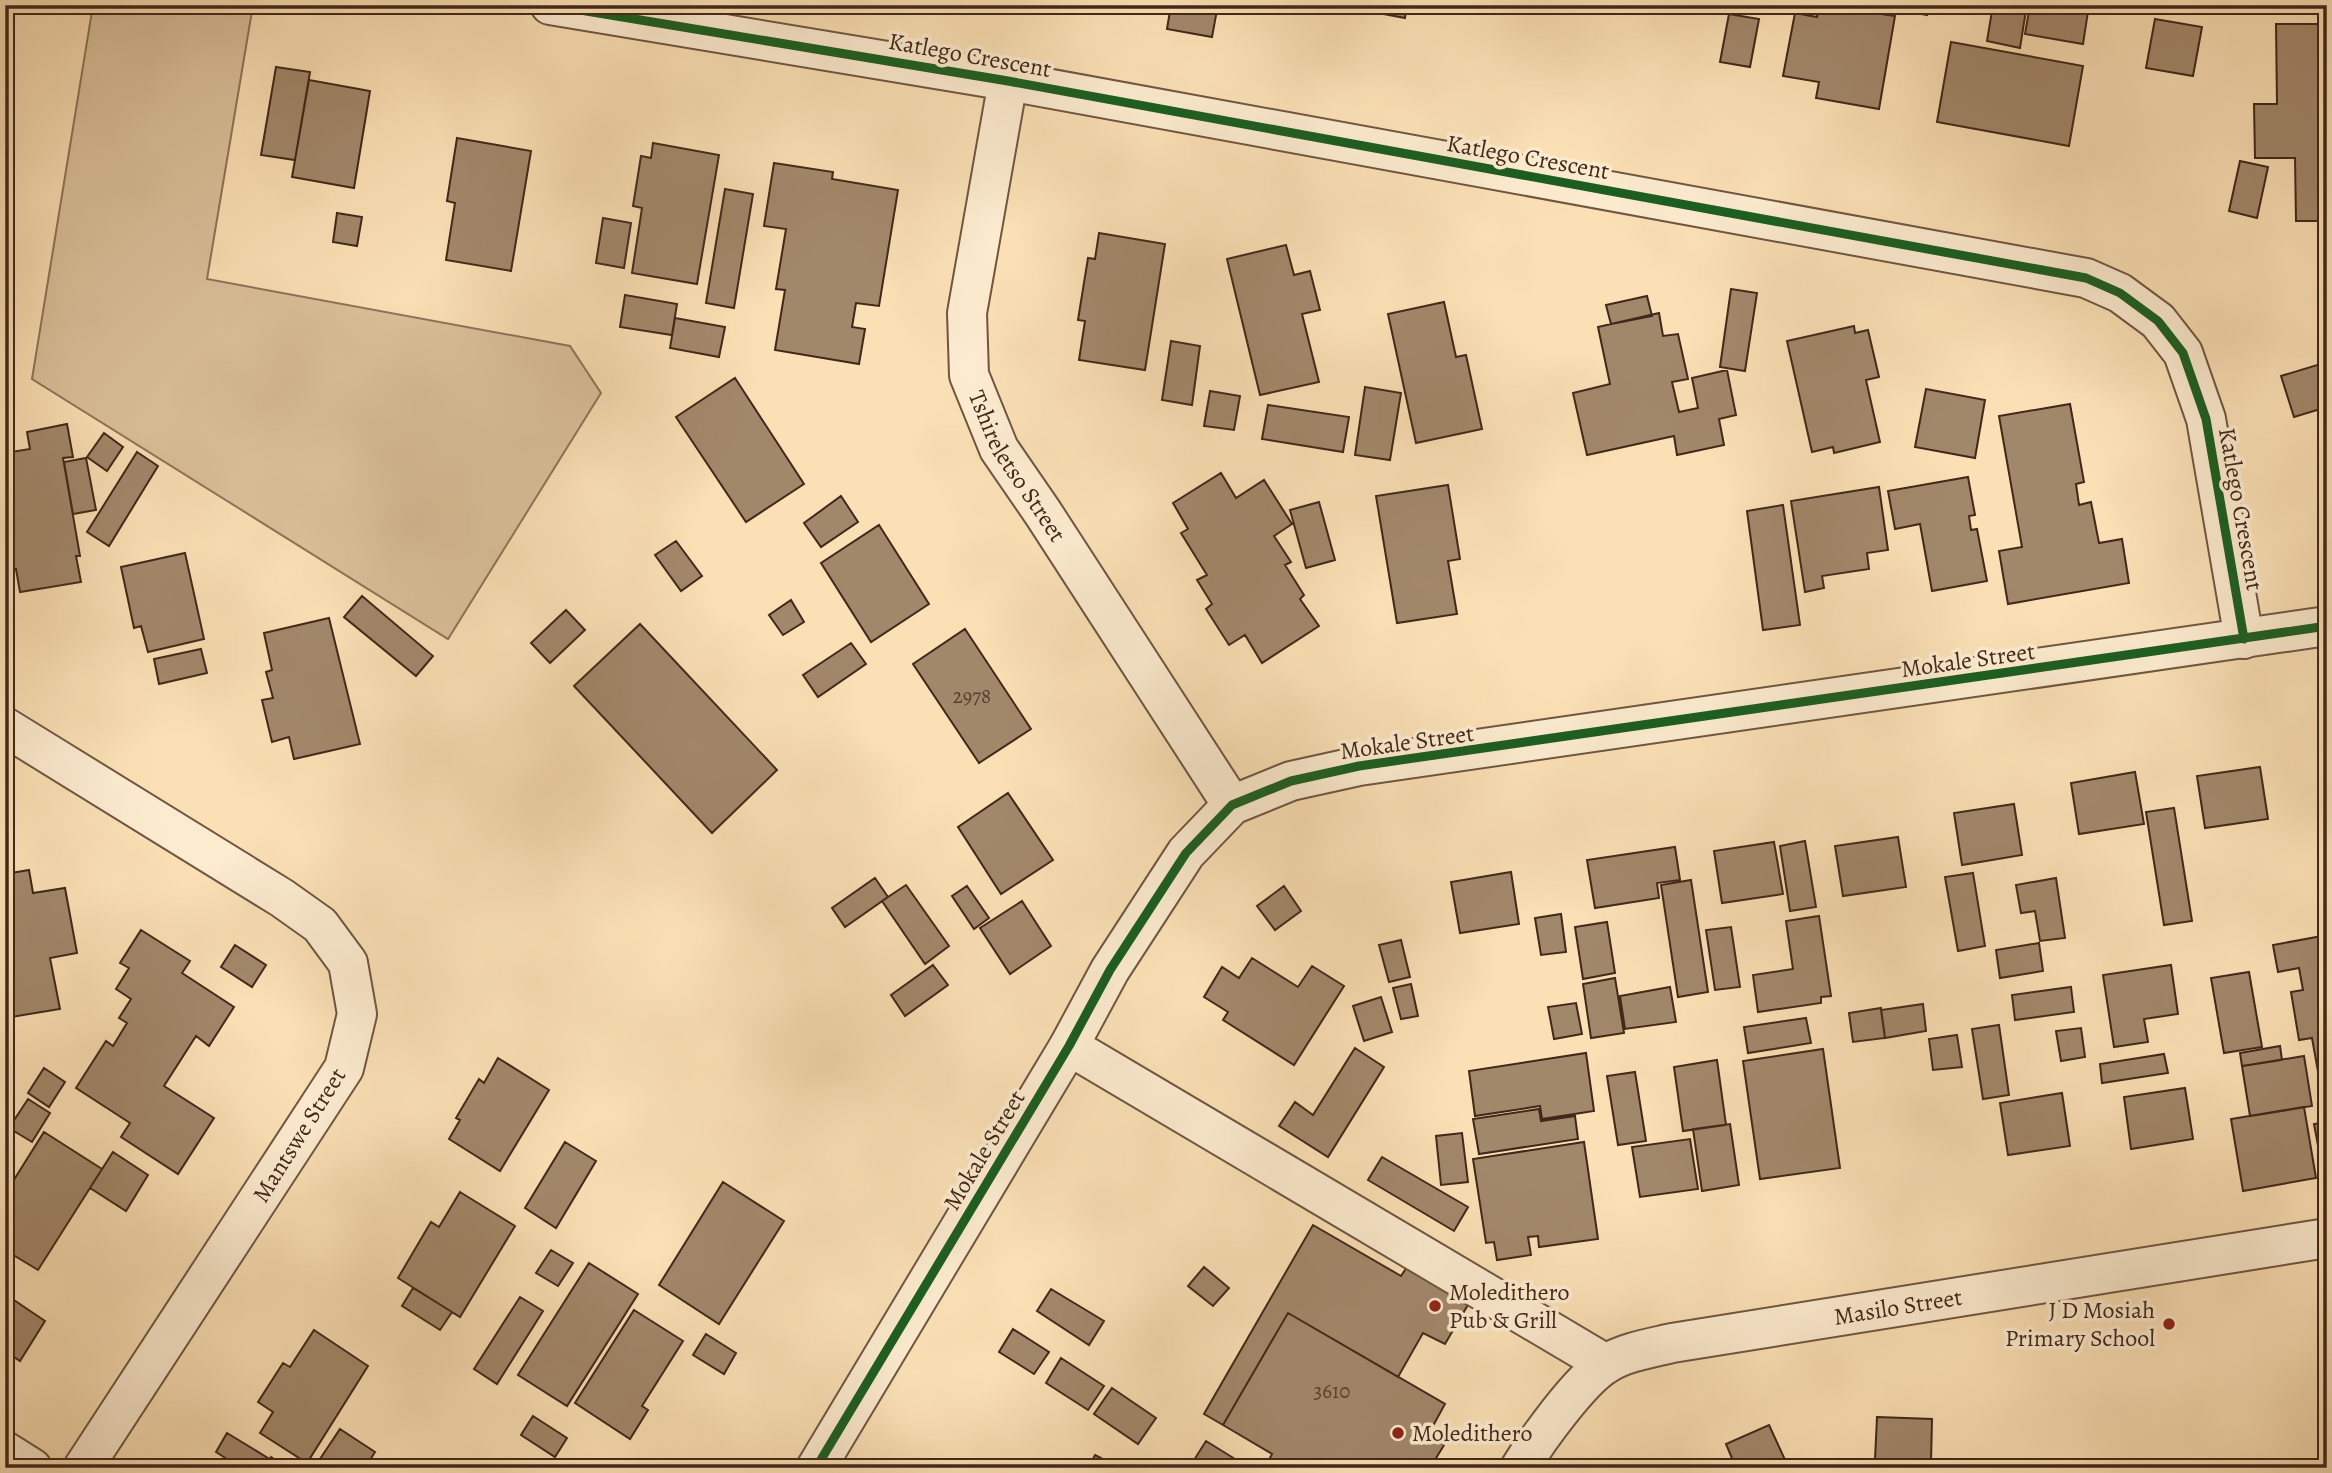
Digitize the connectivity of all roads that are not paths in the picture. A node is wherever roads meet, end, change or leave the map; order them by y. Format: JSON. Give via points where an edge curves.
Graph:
{"nodes":[{"id":1,"x":558,"y":6,"type":"edge"},
{"id":2,"x":1008,"y":81,"type":"junction"},
{"id":3,"x":2327,"y":626,"type":"edge"},
{"id":4,"x":2244,"y":639,"type":"junction"},
{"id":5,"x":5,"y":727,"type":"edge"},
{"id":6,"x":1232,"y":805,"type":"junction"},
{"id":7,"x":1069,"y":1046,"type":"junction"},
{"id":8,"x":2327,"y":1238,"type":"edge"},
{"id":9,"x":1605,"y":1364,"type":"junction"},
{"id":10,"x":5,"y":1451,"type":"edge"},
{"id":11,"x":32,"y":1468,"type":"edge"},
{"id":12,"x":83,"y":1468,"type":"edge"},
{"id":13,"x":816,"y":1468,"type":"edge"},
{"id":14,"x":1520,"y":1468,"type":"edge"}],
"edges":[{"from":1,"to":2,"type":"street","name":"Katlego Crescent"},
{"from":2,"to":4,"type":"street","name":"Katlego Crescent","via":[[2085,278],[2120,293],[2158,321],[2183,353],[2206,419]]},
{"from":2,"to":6,"type":"street","name":"Tshireletso Street","via":[[967,313],[969,375],[999,449]]},
{"from":3,"to":4,"type":"street","name":"Mokale Street"},
{"from":4,"to":6,"type":"street","name":"Mokale Street","via":[[1359,766],[1292,781]]},
{"from":5,"to":12,"type":"street","name":"Mantswe Street","via":[[320,925],[348,963],[357,1014],[344,1068]]},
{"from":6,"to":7,"type":"street","name":"Mokale Street","via":[[1186,853],[1110,970]]},
{"from":7,"to":9,"type":"street"},
{"from":7,"to":13,"type":"street","name":"Mokale Street"},
{"from":8,"to":9,"type":"street","name":"Masilo Street","via":[[1672,1343]]},
{"from":9,"to":14,"type":"street","name":"Masilo Street","via":[[1574,1395]]},
{"from":10,"to":11,"type":"street"}]}
